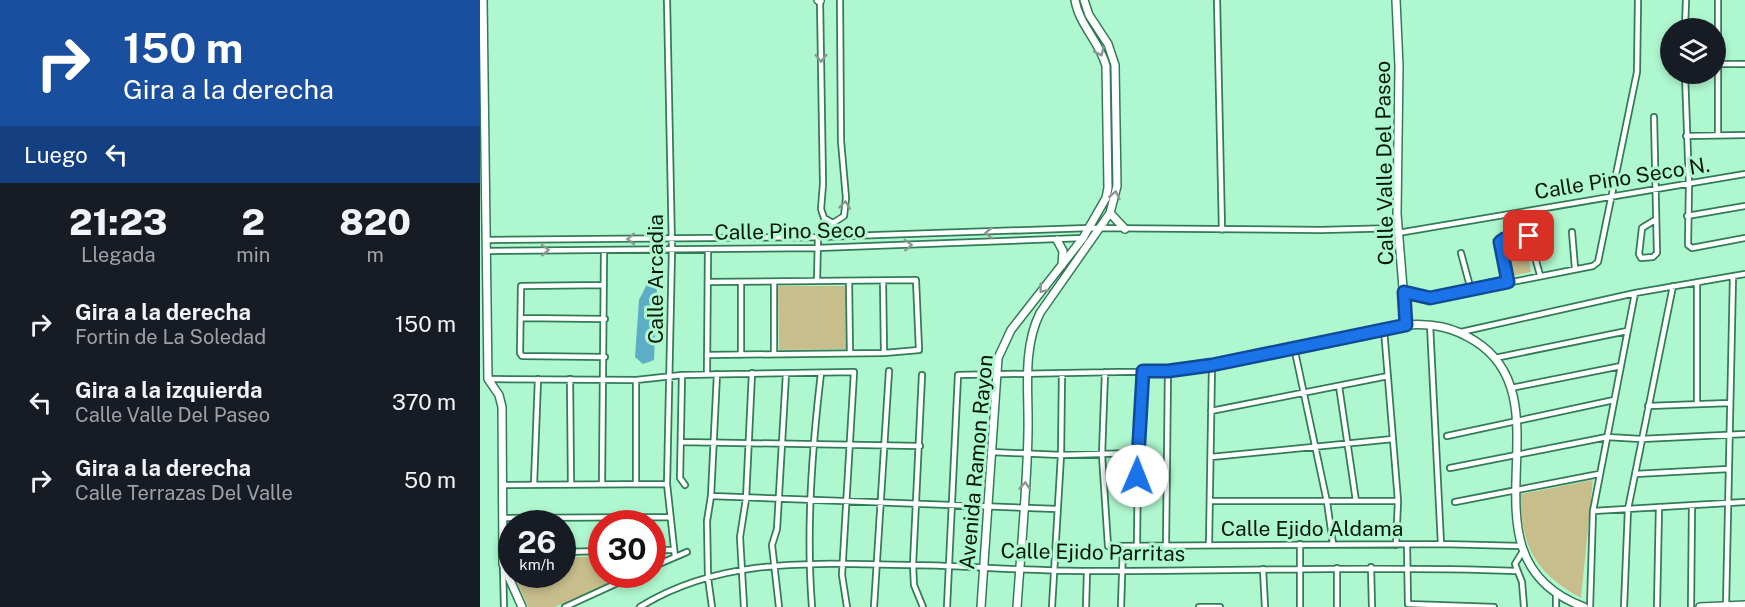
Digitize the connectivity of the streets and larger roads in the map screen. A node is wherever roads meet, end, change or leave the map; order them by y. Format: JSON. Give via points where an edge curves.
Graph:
{"nodes":[{"id":1,"x":483,"y":0,"type":"edge"},
{"id":2,"x":667,"y":0,"type":"edge"},
{"id":3,"x":819,"y":0,"type":"edge"},
{"id":4,"x":840,"y":0,"type":"edge"},
{"id":5,"x":1217,"y":0,"type":"edge"},
{"id":6,"x":1396,"y":0,"type":"edge"},
{"id":7,"x":1638,"y":0,"type":"edge"},
{"id":8,"x":1686,"y":0,"type":"edge"},
{"id":9,"x":1718,"y":0,"type":"edge"},
{"id":10,"x":1075,"y":1,"type":"edge"},
{"id":11,"x":1084,"y":1,"type":"edge"},
{"id":12,"x":1685,"y":18,"type":"edge"},
{"id":13,"x":1718,"y":18,"type":"edge"},
{"id":14,"x":1726,"y":64,"type":"edge"},
{"id":15,"x":1745,"y":64,"type":"edge"},
{"id":16,"x":1685,"y":84,"type":"edge"},
{"id":17,"x":1717,"y":84,"type":"edge"},
{"id":18,"x":1654,"y":117,"type":"dead end"},
{"id":19,"x":1718,"y":135,"type":"junction"},
{"id":20,"x":1745,"y":135,"type":"edge"},
{"id":21,"x":1686,"y":136,"type":"junction"},
{"id":22,"x":1745,"y":174,"type":"edge"},
{"id":23,"x":1689,"y":185,"type":"junction"},
{"id":24,"x":1654,"y":188,"type":"junction"},
{"id":25,"x":1610,"y":196,"type":"junction"},
{"id":26,"x":1745,"y":206,"type":"edge"},
{"id":27,"x":1110,"y":213,"type":"junction"},
{"id":28,"x":1687,"y":216,"type":"junction"},
{"id":29,"x":1655,"y":220,"type":"junction"},
{"id":30,"x":1089,"y":228,"type":"junction"},
{"id":31,"x":1099,"y":228,"type":"junction"},
{"id":32,"x":1125,"y":229,"type":"junction"},
{"id":33,"x":1222,"y":230,"type":"junction"},
{"id":34,"x":1398,"y":230,"type":"junction"},
{"id":35,"x":1572,"y":232,"type":"dead end"},
{"id":36,"x":818,"y":237,"type":"junction"},
{"id":37,"x":1093,"y":237,"type":"junction"},
{"id":38,"x":672,"y":238,"type":"junction"},
{"id":39,"x":1083,"y":238,"type":"junction"},
{"id":40,"x":1745,"y":238,"type":"edge"},
{"id":41,"x":486,"y":240,"type":"junction"},
{"id":42,"x":1058,"y":240,"type":"junction"},
{"id":43,"x":817,"y":248,"type":"junction"},
{"id":44,"x":672,"y":249,"type":"junction"},
{"id":45,"x":708,"y":249,"type":"junction"},
{"id":46,"x":604,"y":250,"type":"junction"},
{"id":47,"x":486,"y":251,"type":"junction"},
{"id":48,"x":1461,"y":253,"type":"dead end"},
{"id":49,"x":1062,"y":265,"type":"junction"},
{"id":50,"x":1575,"y":268,"type":"junction"},
{"id":51,"x":1745,"y":274,"type":"edge"},
{"id":52,"x":1540,"y":275,"type":"junction"},
{"id":53,"x":1733,"y":276,"type":"junction"},
{"id":54,"x":817,"y":281,"type":"junction"},
{"id":55,"x":849,"y":281,"type":"junction"},
{"id":56,"x":883,"y":281,"type":"junction"},
{"id":57,"x":708,"y":282,"type":"junction"},
{"id":58,"x":741,"y":282,"type":"junction"},
{"id":59,"x":774,"y":282,"type":"junction"},
{"id":60,"x":1508,"y":282,"type":"junction"},
{"id":61,"x":1698,"y":282,"type":"junction"},
{"id":62,"x":604,"y":285,"type":"junction"},
{"id":63,"x":1673,"y":286,"type":"junction"},
{"id":64,"x":1471,"y":290,"type":"junction"},
{"id":65,"x":1404,"y":292,"type":"junction"},
{"id":66,"x":1635,"y":293,"type":"junction"},
{"id":67,"x":521,"y":318,"type":"junction"},
{"id":68,"x":604,"y":319,"type":"junction"},
{"id":69,"x":1430,"y":324,"type":"junction"},
{"id":70,"x":1406,"y":325,"type":"junction"},
{"id":71,"x":1384,"y":329,"type":"junction"},
{"id":72,"x":1627,"y":331,"type":"junction"},
{"id":73,"x":1461,"y":332,"type":"junction"},
{"id":74,"x":1294,"y":346,"type":"junction"},
{"id":75,"x":850,"y":353,"type":"junction"},
{"id":76,"x":884,"y":353,"type":"junction"},
{"id":77,"x":774,"y":354,"type":"junction"},
{"id":78,"x":707,"y":355,"type":"junction"},
{"id":79,"x":741,"y":355,"type":"junction"},
{"id":80,"x":605,"y":357,"type":"junction"},
{"id":81,"x":1496,"y":358,"type":"junction"},
{"id":82,"x":1212,"y":365,"type":"junction"},
{"id":83,"x":1621,"y":366,"type":"junction"},
{"id":84,"x":707,"y":371,"type":"dead end"},
{"id":85,"x":889,"y":371,"type":"dead end"},
{"id":86,"x":1143,"y":371,"type":"junction"},
{"id":87,"x":1168,"y":371,"type":"junction"},
{"id":88,"x":1105,"y":372,"type":"junction"},
{"id":89,"x":752,"y":373,"type":"junction"},
{"id":90,"x":820,"y":373,"type":"junction"},
{"id":91,"x":1062,"y":373,"type":"junction"},
{"id":92,"x":717,"y":374,"type":"junction"},
{"id":93,"x":786,"y":374,"type":"junction"},
{"id":94,"x":671,"y":375,"type":"junction"},
{"id":95,"x":682,"y":375,"type":"junction"},
{"id":96,"x":922,"y":375,"type":"dead end"},
{"id":97,"x":995,"y":375,"type":"junction"},
{"id":98,"x":1029,"y":376,"type":"junction"},
{"id":99,"x":1388,"y":376,"type":"junction"},
{"id":100,"x":488,"y":379,"type":"junction"},
{"id":101,"x":538,"y":379,"type":"junction"},
{"id":102,"x":570,"y":379,"type":"junction"},
{"id":103,"x":605,"y":380,"type":"junction"},
{"id":104,"x":636,"y":380,"type":"junction"},
{"id":105,"x":1339,"y":386,"type":"junction"},
{"id":106,"x":1511,"y":387,"type":"junction"},
{"id":107,"x":1304,"y":392,"type":"junction"},
{"id":108,"x":1614,"y":400,"type":"junction"},
{"id":109,"x":1730,"y":403,"type":"junction"},
{"id":110,"x":1697,"y":404,"type":"junction"},
{"id":111,"x":1648,"y":406,"type":"junction"},
{"id":112,"x":1211,"y":411,"type":"junction"},
{"id":113,"x":1517,"y":421,"type":"junction"},
{"id":114,"x":1745,"y":434,"type":"edge"},
{"id":115,"x":1447,"y":436,"type":"dead end"},
{"id":116,"x":1728,"y":436,"type":"junction"},
{"id":117,"x":1607,"y":437,"type":"junction"},
{"id":118,"x":1393,"y":439,"type":"junction"},
{"id":119,"x":1641,"y":439,"type":"junction"},
{"id":120,"x":681,"y":442,"type":"junction"},
{"id":121,"x":714,"y":442,"type":"junction"},
{"id":122,"x":782,"y":442,"type":"junction"},
{"id":123,"x":748,"y":443,"type":"junction"},
{"id":124,"x":813,"y":443,"type":"junction"},
{"id":125,"x":850,"y":443,"type":"junction"},
{"id":126,"x":1347,"y":443,"type":"junction"},
{"id":127,"x":886,"y":445,"type":"junction"},
{"id":128,"x":920,"y":446,"type":"junction"},
{"id":129,"x":1315,"y":448,"type":"junction"},
{"id":130,"x":991,"y":452,"type":"junction"},
{"id":131,"x":1027,"y":453,"type":"junction"},
{"id":132,"x":1138,"y":453,"type":"junction"},
{"id":133,"x":1061,"y":455,"type":"junction"},
{"id":134,"x":1102,"y":455,"type":"junction"},
{"id":135,"x":1515,"y":455,"type":"junction"},
{"id":136,"x":1212,"y":457,"type":"junction"},
{"id":137,"x":1450,"y":468,"type":"dead end"},
{"id":138,"x":1728,"y":469,"type":"junction"},
{"id":139,"x":1599,"y":474,"type":"junction"},
{"id":140,"x":1635,"y":474,"type":"junction"},
{"id":141,"x":534,"y":484,"type":"junction"},
{"id":142,"x":570,"y":484,"type":"junction"},
{"id":143,"x":602,"y":484,"type":"junction"},
{"id":144,"x":636,"y":484,"type":"junction"},
{"id":145,"x":667,"y":484,"type":"junction"},
{"id":146,"x":503,"y":485,"type":"junction"},
{"id":147,"x":685,"y":486,"type":"dead end"},
{"id":148,"x":1515,"y":489,"type":"junction"},
{"id":149,"x":711,"y":496,"type":"junction"},
{"id":150,"x":779,"y":498,"type":"junction"},
{"id":151,"x":746,"y":499,"type":"junction"},
{"id":152,"x":812,"y":499,"type":"junction"},
{"id":153,"x":846,"y":499,"type":"junction"},
{"id":154,"x":882,"y":500,"type":"junction"},
{"id":155,"x":1210,"y":501,"type":"junction"},
{"id":156,"x":1356,"y":501,"type":"junction"},
{"id":157,"x":1398,"y":501,"type":"junction"},
{"id":158,"x":917,"y":502,"type":"junction"},
{"id":159,"x":1327,"y":502,"type":"junction"},
{"id":160,"x":1455,"y":502,"type":"dead end"},
{"id":161,"x":1745,"y":502,"type":"edge"},
{"id":162,"x":952,"y":503,"type":"junction"},
{"id":163,"x":1728,"y":503,"type":"junction"},
{"id":164,"x":1692,"y":505,"type":"junction"},
{"id":165,"x":988,"y":506,"type":"junction"},
{"id":166,"x":1024,"y":507,"type":"junction"},
{"id":167,"x":1659,"y":507,"type":"junction"},
{"id":168,"x":1057,"y":509,"type":"junction"},
{"id":169,"x":1628,"y":509,"type":"junction"},
{"id":170,"x":503,"y":510,"type":"edge"},
{"id":171,"x":1593,"y":511,"type":"junction"},
{"id":172,"x":669,"y":517,"type":"junction"},
{"id":173,"x":576,"y":518,"type":"edge"},
{"id":174,"x":1209,"y":544,"type":"junction"},
{"id":175,"x":1300,"y":544,"type":"junction"},
{"id":176,"x":1333,"y":544,"type":"junction"},
{"id":177,"x":1396,"y":544,"type":"junction"},
{"id":178,"x":1441,"y":544,"type":"junction"},
{"id":179,"x":1137,"y":545,"type":"junction"},
{"id":180,"x":1166,"y":545,"type":"junction"},
{"id":181,"x":1407,"y":545,"type":"junction"},
{"id":182,"x":1123,"y":546,"type":"junction"},
{"id":183,"x":1522,"y":549,"type":"junction"},
{"id":184,"x":666,"y":550,"type":"edge"},
{"id":185,"x":674,"y":550,"type":"junction"},
{"id":186,"x":687,"y":552,"type":"dead end"},
{"id":187,"x":675,"y":557,"type":"junction"},
{"id":188,"x":666,"y":561,"type":"edge"},
{"id":189,"x":808,"y":562,"type":"junction"},
{"id":190,"x":844,"y":562,"type":"junction"},
{"id":191,"x":879,"y":563,"type":"junction"},
{"id":192,"x":948,"y":565,"type":"junction"},
{"id":193,"x":774,"y":566,"type":"junction"},
{"id":194,"x":913,"y":566,"type":"junction"},
{"id":195,"x":984,"y":566,"type":"junction"},
{"id":196,"x":1302,"y":567,"type":"junction"},
{"id":197,"x":1371,"y":567,"type":"junction"},
{"id":198,"x":1407,"y":567,"type":"junction"},
{"id":199,"x":1019,"y":568,"type":"junction"},
{"id":200,"x":1337,"y":568,"type":"junction"},
{"id":201,"x":1263,"y":569,"type":"junction"},
{"id":202,"x":741,"y":570,"type":"junction"},
{"id":203,"x":1053,"y":570,"type":"junction"},
{"id":204,"x":1122,"y":570,"type":"junction"},
{"id":205,"x":1087,"y":571,"type":"junction"},
{"id":206,"x":1517,"y":571,"type":"junction"},
{"id":207,"x":708,"y":578,"type":"junction"},
{"id":208,"x":504,"y":588,"type":"edge"},
{"id":209,"x":514,"y":588,"type":"edge"},
{"id":210,"x":607,"y":588,"type":"edge"},
{"id":211,"x":1557,"y":594,"type":"junction"},
{"id":212,"x":1745,"y":605,"type":"edge"},
{"id":213,"x":1408,"y":606,"type":"edge"},
{"id":214,"x":1726,"y":606,"type":"edge"},
{"id":215,"x":504,"y":607,"type":"edge"},
{"id":216,"x":522,"y":607,"type":"edge"},
{"id":217,"x":566,"y":607,"type":"edge"},
{"id":218,"x":640,"y":607,"type":"edge"},
{"id":219,"x":712,"y":607,"type":"edge"},
{"id":220,"x":744,"y":607,"type":"edge"},
{"id":221,"x":779,"y":607,"type":"edge"},
{"id":222,"x":812,"y":607,"type":"edge"},
{"id":223,"x":847,"y":607,"type":"edge"},
{"id":224,"x":874,"y":607,"type":"edge"},
{"id":225,"x":922,"y":607,"type":"edge"},
{"id":226,"x":947,"y":607,"type":"edge"},
{"id":227,"x":981,"y":607,"type":"edge"},
{"id":228,"x":1017,"y":607,"type":"edge"},
{"id":229,"x":1052,"y":607,"type":"edge"},
{"id":230,"x":1086,"y":607,"type":"edge"},
{"id":231,"x":1121,"y":607,"type":"edge"},
{"id":232,"x":1199,"y":607,"type":"edge"},
{"id":233,"x":1220,"y":607,"type":"edge"},
{"id":234,"x":1265,"y":607,"type":"edge"},
{"id":235,"x":1300,"y":607,"type":"edge"},
{"id":236,"x":1337,"y":607,"type":"edge"},
{"id":237,"x":1372,"y":607,"type":"edge"},
{"id":238,"x":1494,"y":607,"type":"edge"},
{"id":239,"x":1524,"y":607,"type":"edge"},
{"id":240,"x":1556,"y":607,"type":"edge"},
{"id":241,"x":1584,"y":607,"type":"edge"},
{"id":242,"x":1590,"y":607,"type":"edge"},
{"id":243,"x":1624,"y":607,"type":"edge"},
{"id":244,"x":1657,"y":607,"type":"edge"},
{"id":245,"x":1691,"y":607,"type":"edge"},
{"id":246,"x":1700,"y":607,"type":"edge"}],
"edges":[{"from":1,"to":41,"type":"street"},
{"from":2,"to":38,"type":"street","name":"Calle Arcadia"},
{"from":3,"to":4,"type":"street","one_way":true,"via":[[821,208],[824,218],[833,223],[843,216],[846,198],[841,141]]},
{"from":5,"to":33,"type":"street"},
{"from":6,"to":34,"type":"street","name":"Calle Valle Del Paseo"},
{"from":7,"to":25,"type":"street","via":[[1637,72]]},
{"from":8,"to":12,"type":"street"},
{"from":9,"to":13,"type":"street"},
{"from":10,"to":30,"type":"street","name":"Avenida Ramon Rayon","one_way":true,"via":[[1084,25],[1101,50],[1107,74],[1108,188],[1102,209]]},
{"from":27,"to":11,"type":"street","name":"Avenida Ramon Rayon","one_way":true,"via":[[1118,186],[1115,65]]},
{"from":14,"to":15,"type":"street"},
{"from":16,"to":21,"type":"street"},
{"from":17,"to":19,"type":"street"},
{"from":18,"to":24,"type":"street"},
{"from":19,"to":20,"type":"street"},
{"from":19,"to":21,"type":"street"},
{"from":21,"to":23,"type":"street"},
{"from":22,"to":23,"type":"street","name":"Calle Pino Seco N."},
{"from":23,"to":24,"type":"street","name":"Calle Pino Seco N."},
{"from":23,"to":28,"type":"street"},
{"from":24,"to":25,"type":"street","name":"Calle Pino Seco N."},
{"from":24,"to":29,"type":"street"},
{"from":25,"to":34,"type":"street","name":"Calle Pino Seco N."},
{"from":25,"to":50,"type":"street","via":[[1600,259],[1593,266]]},
{"from":26,"to":28,"type":"street"},
{"from":27,"to":31,"type":"street","name":"Avenida Ramon Rayon"},
{"from":27,"to":32,"type":"street"},
{"from":28,"to":40,"type":"street","via":[[1689,247]]},
{"from":29,"to":29,"type":"street","via":[[1642,228],[1641,258],[1657,253]]},
{"from":30,"to":31,"type":"street","name":"Calle Pino Seco"},
{"from":30,"to":36,"type":"street","name":"Calle Pino Seco","one_way":true},
{"from":30,"to":39,"type":"street","name":"Avenida Ramon Rayon"},
{"from":31,"to":32,"type":"street","name":"Calle Pino Seco"},
{"from":31,"to":37,"type":"street","name":"Avenida Ramon Rayon"},
{"from":32,"to":33,"type":"street","name":"Calle Pino Seco"},
{"from":33,"to":34,"type":"street","name":"Calle Pino Seco N."},
{"from":34,"to":65,"type":"street","name":"Calle Valle Del Paseo"},
{"from":35,"to":50,"type":"street"},
{"from":36,"to":38,"type":"street","name":"Calle Pino Seco"},
{"from":36,"to":43,"type":"street"},
{"from":37,"to":39,"type":"street","name":"Calle Pino Seco"},
{"from":37,"to":98,"type":"street","name":"Avenida Ramon Rayon","via":[[1037,321],[1030,348]]},
{"from":38,"to":41,"type":"street","name":"Calle Pino Seco","one_way":true},
{"from":38,"to":44,"type":"street","name":"Calle Arcadia"},
{"from":39,"to":42,"type":"street","name":"Calle Pino Seco"},
{"from":39,"to":49,"type":"street","name":"Avenida Ramon Rayon"},
{"from":41,"to":47,"type":"street"},
{"from":43,"to":42,"type":"street","name":"Calle Pino Seco","one_way":true},
{"from":42,"to":49,"type":"street","via":[[1063,251]]},
{"from":43,"to":45,"type":"street","name":"Calle Pino Seco"},
{"from":43,"to":54,"type":"street"},
{"from":44,"to":45,"type":"street","name":"Calle Pino Seco"},
{"from":44,"to":46,"type":"street","name":"Calle Pino Seco"},
{"from":44,"to":94,"type":"street","name":"Calle Arcadia"},
{"from":45,"to":57,"type":"street"},
{"from":47,"to":46,"type":"street","name":"Calle Pino Seco","one_way":true},
{"from":46,"to":62,"type":"street"},
{"from":47,"to":100,"type":"street"},
{"from":48,"to":64,"type":"street"},
{"from":49,"to":97,"type":"street","name":"Avenida Ramon Rayon","one_way":true,"via":[[1011,330],[1001,348]]},
{"from":50,"to":52,"type":"street"},
{"from":51,"to":53,"type":"street"},
{"from":52,"to":60,"type":"street"},
{"from":52,"to":60,"type":"street","via":[[1529,236],[1504,239],[1500,245]]},
{"from":53,"to":61,"type":"street"},
{"from":53,"to":109,"type":"street"},
{"from":54,"to":55,"type":"street"},
{"from":54,"to":59,"type":"street"},
{"from":55,"to":56,"type":"street"},
{"from":55,"to":75,"type":"street"},
{"from":56,"to":76,"type":"street"},
{"from":56,"to":76,"type":"street","via":[[917,280],[918,351]]},
{"from":57,"to":58,"type":"street"},
{"from":57,"to":78,"type":"street"},
{"from":58,"to":59,"type":"street"},
{"from":58,"to":79,"type":"street"},
{"from":59,"to":77,"type":"street"},
{"from":60,"to":64,"type":"street"},
{"from":61,"to":63,"type":"street"},
{"from":61,"to":110,"type":"street"},
{"from":62,"to":67,"type":"street","via":[[520,286]]},
{"from":62,"to":68,"type":"street"},
{"from":63,"to":66,"type":"street"},
{"from":63,"to":111,"type":"street"},
{"from":64,"to":65,"type":"street","via":[[1425,298]]},
{"from":65,"to":70,"type":"street","name":"Calle Valle Del Paseo"},
{"from":66,"to":72,"type":"street"},
{"from":66,"to":73,"type":"street"},
{"from":67,"to":68,"type":"street"},
{"from":67,"to":80,"type":"street","via":[[521,355]]},
{"from":68,"to":80,"type":"street"},
{"from":69,"to":70,"type":"street"},
{"from":69,"to":73,"type":"street"},
{"from":69,"to":178,"type":"street"},
{"from":70,"to":71,"type":"street"},
{"from":71,"to":74,"type":"street"},
{"from":71,"to":99,"type":"street"},
{"from":72,"to":81,"type":"street"},
{"from":72,"to":83,"type":"street"},
{"from":73,"to":81,"type":"street"},
{"from":74,"to":82,"type":"street"},
{"from":74,"to":107,"type":"street"},
{"from":75,"to":76,"type":"street"},
{"from":75,"to":77,"type":"street"},
{"from":77,"to":79,"type":"street"},
{"from":78,"to":79,"type":"street"},
{"from":78,"to":84,"type":"street"},
{"from":80,"to":103,"type":"street"},
{"from":81,"to":106,"type":"street"},
{"from":82,"to":87,"type":"street"},
{"from":82,"to":112,"type":"street"},
{"from":83,"to":106,"type":"street"},
{"from":83,"to":108,"type":"street"},
{"from":85,"to":127,"type":"street"},
{"from":86,"to":87,"type":"street"},
{"from":86,"to":88,"type":"street"},
{"from":86,"to":132,"type":"street"},
{"from":87,"to":180,"type":"street"},
{"from":88,"to":91,"type":"street"},
{"from":88,"to":134,"type":"street"},
{"from":89,"to":92,"type":"street"},
{"from":89,"to":93,"type":"street"},
{"from":89,"to":123,"type":"street"},
{"from":90,"to":93,"type":"street"},
{"from":90,"to":124,"type":"street"},
{"from":90,"to":125,"type":"street","via":[[854,372]]},
{"from":91,"to":98,"type":"street"},
{"from":91,"to":133,"type":"street"},
{"from":92,"to":95,"type":"street"},
{"from":92,"to":121,"type":"street"},
{"from":93,"to":122,"type":"street"},
{"from":94,"to":95,"type":"street"},
{"from":94,"to":104,"type":"street"},
{"from":94,"to":145,"type":"street","name":"Calle Arcadia"},
{"from":95,"to":120,"type":"street"},
{"from":96,"to":128,"type":"street"},
{"from":97,"to":98,"type":"street"},
{"from":97,"to":130,"type":"street","name":"Avenida Ramon Rayon"},
{"from":97,"to":162,"type":"street","via":[[959,374],[957,379]]},
{"from":98,"to":131,"type":"street","name":"Avenida Ramon Rayon"},
{"from":99,"to":105,"type":"street"},
{"from":99,"to":118,"type":"street"},
{"from":100,"to":101,"type":"street"},
{"from":100,"to":146,"type":"street","via":[[502,407]]},
{"from":101,"to":102,"type":"street"},
{"from":101,"to":141,"type":"street"},
{"from":102,"to":103,"type":"street"},
{"from":102,"to":142,"type":"street"},
{"from":103,"to":104,"type":"street"},
{"from":103,"to":143,"type":"street"},
{"from":104,"to":144,"type":"street"},
{"from":105,"to":107,"type":"street"},
{"from":105,"to":126,"type":"street"},
{"from":106,"to":113,"type":"street"},
{"from":107,"to":112,"type":"street"},
{"from":107,"to":129,"type":"street"},
{"from":108,"to":113,"type":"street"},
{"from":108,"to":117,"type":"street"},
{"from":109,"to":110,"type":"street"},
{"from":109,"to":116,"type":"street"},
{"from":110,"to":111,"type":"street"},
{"from":111,"to":119,"type":"street"},
{"from":112,"to":136,"type":"street"},
{"from":113,"to":115,"type":"street"},
{"from":113,"to":135,"type":"street"},
{"from":114,"to":116,"type":"street"},
{"from":116,"to":119,"type":"street"},
{"from":116,"to":138,"type":"street"},
{"from":117,"to":119,"type":"street"},
{"from":117,"to":135,"type":"street"},
{"from":117,"to":139,"type":"street"},
{"from":118,"to":126,"type":"street"},
{"from":118,"to":157,"type":"street"},
{"from":119,"to":140,"type":"street"},
{"from":120,"to":121,"type":"street"},
{"from":120,"to":147,"type":"street","via":[[680,478]]},
{"from":121,"to":123,"type":"street"},
{"from":121,"to":149,"type":"street"},
{"from":122,"to":123,"type":"street"},
{"from":122,"to":124,"type":"street"},
{"from":122,"to":150,"type":"street"},
{"from":123,"to":151,"type":"street"},
{"from":124,"to":125,"type":"street"},
{"from":124,"to":152,"type":"street"},
{"from":125,"to":127,"type":"street"},
{"from":125,"to":153,"type":"street"},
{"from":126,"to":129,"type":"street"},
{"from":126,"to":156,"type":"street"},
{"from":127,"to":128,"type":"street"},
{"from":127,"to":154,"type":"street"},
{"from":128,"to":158,"type":"street"},
{"from":129,"to":136,"type":"street"},
{"from":129,"to":159,"type":"street"},
{"from":130,"to":131,"type":"street"},
{"from":130,"to":165,"type":"street","name":"Avenida Ramon Rayon"},
{"from":131,"to":133,"type":"street"},
{"from":166,"to":131,"type":"street","name":"Avenida Ramon Rayon","one_way":true},
{"from":132,"to":134,"type":"street"},
{"from":132,"to":179,"type":"street"},
{"from":133,"to":134,"type":"street"},
{"from":133,"to":168,"type":"street"},
{"from":134,"to":182,"type":"street","name":"Calle Ejido Aldama","via":[[1106,543]]},
{"from":135,"to":137,"type":"street"},
{"from":135,"to":148,"type":"street"},
{"from":136,"to":155,"type":"street"},
{"from":138,"to":140,"type":"street"},
{"from":138,"to":163,"type":"street"},
{"from":139,"to":148,"type":"street"},
{"from":139,"to":171,"type":"street"},
{"from":140,"to":169,"type":"street"},
{"from":141,"to":142,"type":"street"},
{"from":141,"to":146,"type":"street"},
{"from":142,"to":143,"type":"street"},
{"from":143,"to":144,"type":"street"},
{"from":144,"to":145,"type":"street"},
{"from":145,"to":172,"type":"street","name":"Calle Arcadia"},
{"from":146,"to":170,"type":"street"},
{"from":148,"to":160,"type":"street"},
{"from":148,"to":183,"type":"street"},
{"from":149,"to":151,"type":"street"},
{"from":149,"to":207,"type":"street","via":[[706,521]]},
{"from":150,"to":151,"type":"street"},
{"from":150,"to":152,"type":"street"},
{"from":150,"to":193,"type":"street","via":[[772,545]]},
{"from":151,"to":202,"type":"street","via":[[740,537]]},
{"from":152,"to":153,"type":"street"},
{"from":152,"to":189,"type":"street"},
{"from":153,"to":154,"type":"street"},
{"from":153,"to":190,"type":"street"},
{"from":154,"to":158,"type":"street"},
{"from":154,"to":191,"type":"street"},
{"from":155,"to":159,"type":"street"},
{"from":155,"to":174,"type":"street"},
{"from":156,"to":157,"type":"street"},
{"from":156,"to":159,"type":"street"},
{"from":157,"to":177,"type":"street"},
{"from":158,"to":162,"type":"street"},
{"from":158,"to":194,"type":"street"},
{"from":159,"to":176,"type":"street"},
{"from":161,"to":163,"type":"street"},
{"from":162,"to":165,"type":"street"},
{"from":162,"to":192,"type":"street"},
{"from":163,"to":164,"type":"street"},
{"from":163,"to":214,"type":"street"},
{"from":164,"to":167,"type":"street"},
{"from":164,"to":245,"type":"street"},
{"from":165,"to":166,"type":"street"},
{"from":165,"to":195,"type":"street","name":"Avenida Ramon Rayon"},
{"from":166,"to":168,"type":"street"},
{"from":166,"to":199,"type":"street","name":"Avenida Ramon Rayon"},
{"from":167,"to":169,"type":"street"},
{"from":167,"to":244,"type":"street"},
{"from":168,"to":203,"type":"street"},
{"from":169,"to":171,"type":"street"},
{"from":169,"to":243,"type":"street"},
{"from":171,"to":242,"type":"street"},
{"from":172,"to":173,"type":"street"},
{"from":172,"to":185,"type":"street","name":"Calle Arcadia"},
{"from":174,"to":175,"type":"street","name":"Calle Ejido Aldama"},
{"from":174,"to":180,"type":"street","name":"Calle Ejido Aldama"},
{"from":175,"to":176,"type":"street","name":"Calle Ejido Aldama"},
{"from":175,"to":196,"type":"street"},
{"from":176,"to":177,"type":"street","name":"Calle Ejido Aldama"},
{"from":177,"to":181,"type":"street","name":"Calle Ejido Aldama"},
{"from":178,"to":181,"type":"street","name":"Calle Ejido Aldama"},
{"from":178,"to":183,"type":"street","name":"Calle Ejido Aldama"},
{"from":179,"to":180,"type":"street","name":"Calle Ejido Aldama"},
{"from":179,"to":182,"type":"street","name":"Calle Ejido Aldama"},
{"from":181,"to":198,"type":"street"},
{"from":182,"to":204,"type":"street"},
{"from":183,"to":206,"type":"street","via":[[1516,561]]},
{"from":183,"to":211,"type":"street","via":[[1540,578]]},
{"from":184,"to":185,"type":"street"},
{"from":185,"to":187,"type":"street","name":"Calle Arcadia"},
{"from":186,"to":187,"type":"street"},
{"from":187,"to":188,"type":"street"},
{"from":189,"to":190,"type":"street","name":"Calle Ejido Parritas"},
{"from":189,"to":193,"type":"street","name":"Calle Ejido Parritas"},
{"from":189,"to":222,"type":"street"},
{"from":190,"to":191,"type":"street","name":"Calle Ejido Parritas"},
{"from":190,"to":223,"type":"street"},
{"from":191,"to":194,"type":"street","name":"Calle Ejido Parritas"},
{"from":191,"to":224,"type":"street"},
{"from":192,"to":194,"type":"street","name":"Calle Ejido Parritas"},
{"from":192,"to":195,"type":"street","name":"Calle Ejido Parritas"},
{"from":192,"to":226,"type":"street"},
{"from":193,"to":202,"type":"street","name":"Calle Ejido Parritas"},
{"from":193,"to":221,"type":"street"},
{"from":194,"to":225,"type":"street","via":[[914,585]]},
{"from":195,"to":199,"type":"street","name":"Calle Ejido Parritas"},
{"from":195,"to":227,"type":"street","name":"Avenida Ramon Rayon"},
{"from":196,"to":200,"type":"street","name":"Calle Ejido Parritas"},
{"from":196,"to":201,"type":"street","name":"Calle Ejido Parritas"},
{"from":196,"to":235,"type":"street"},
{"from":197,"to":198,"type":"street","name":"Calle Ejido Parritas"},
{"from":197,"to":200,"type":"street","name":"Calle Ejido Parritas"},
{"from":197,"to":237,"type":"street"},
{"from":198,"to":206,"type":"street","name":"Calle Ejido Parritas"},
{"from":198,"to":213,"type":"street"},
{"from":199,"to":203,"type":"street","name":"Calle Ejido Parritas"},
{"from":199,"to":228,"type":"street","name":"Avenida Ramon Rayon"},
{"from":200,"to":236,"type":"street"},
{"from":201,"to":204,"type":"street","name":"Calle Ejido Parritas"},
{"from":201,"to":234,"type":"street"},
{"from":202,"to":207,"type":"street","name":"Calle Ejido Parritas"},
{"from":202,"to":220,"type":"street"},
{"from":203,"to":205,"type":"street","name":"Calle Ejido Parritas"},
{"from":203,"to":229,"type":"street"},
{"from":204,"to":205,"type":"street","name":"Calle Ejido Parritas"},
{"from":204,"to":231,"type":"street"},
{"from":205,"to":230,"type":"street"},
{"from":206,"to":239,"type":"street"},
{"from":207,"to":218,"type":"street","name":"Calle Ejido Parritas"},
{"from":207,"to":219,"type":"street"},
{"from":208,"to":215,"type":"street"},
{"from":209,"to":216,"type":"street"},
{"from":210,"to":217,"type":"street"},
{"from":211,"to":240,"type":"street"},
{"from":211,"to":241,"type":"street"},
{"from":212,"to":214,"type":"street"},
{"from":213,"to":238,"type":"street"},
{"from":214,"to":246,"type":"street"},
{"from":232,"to":233,"type":"street"}]}
